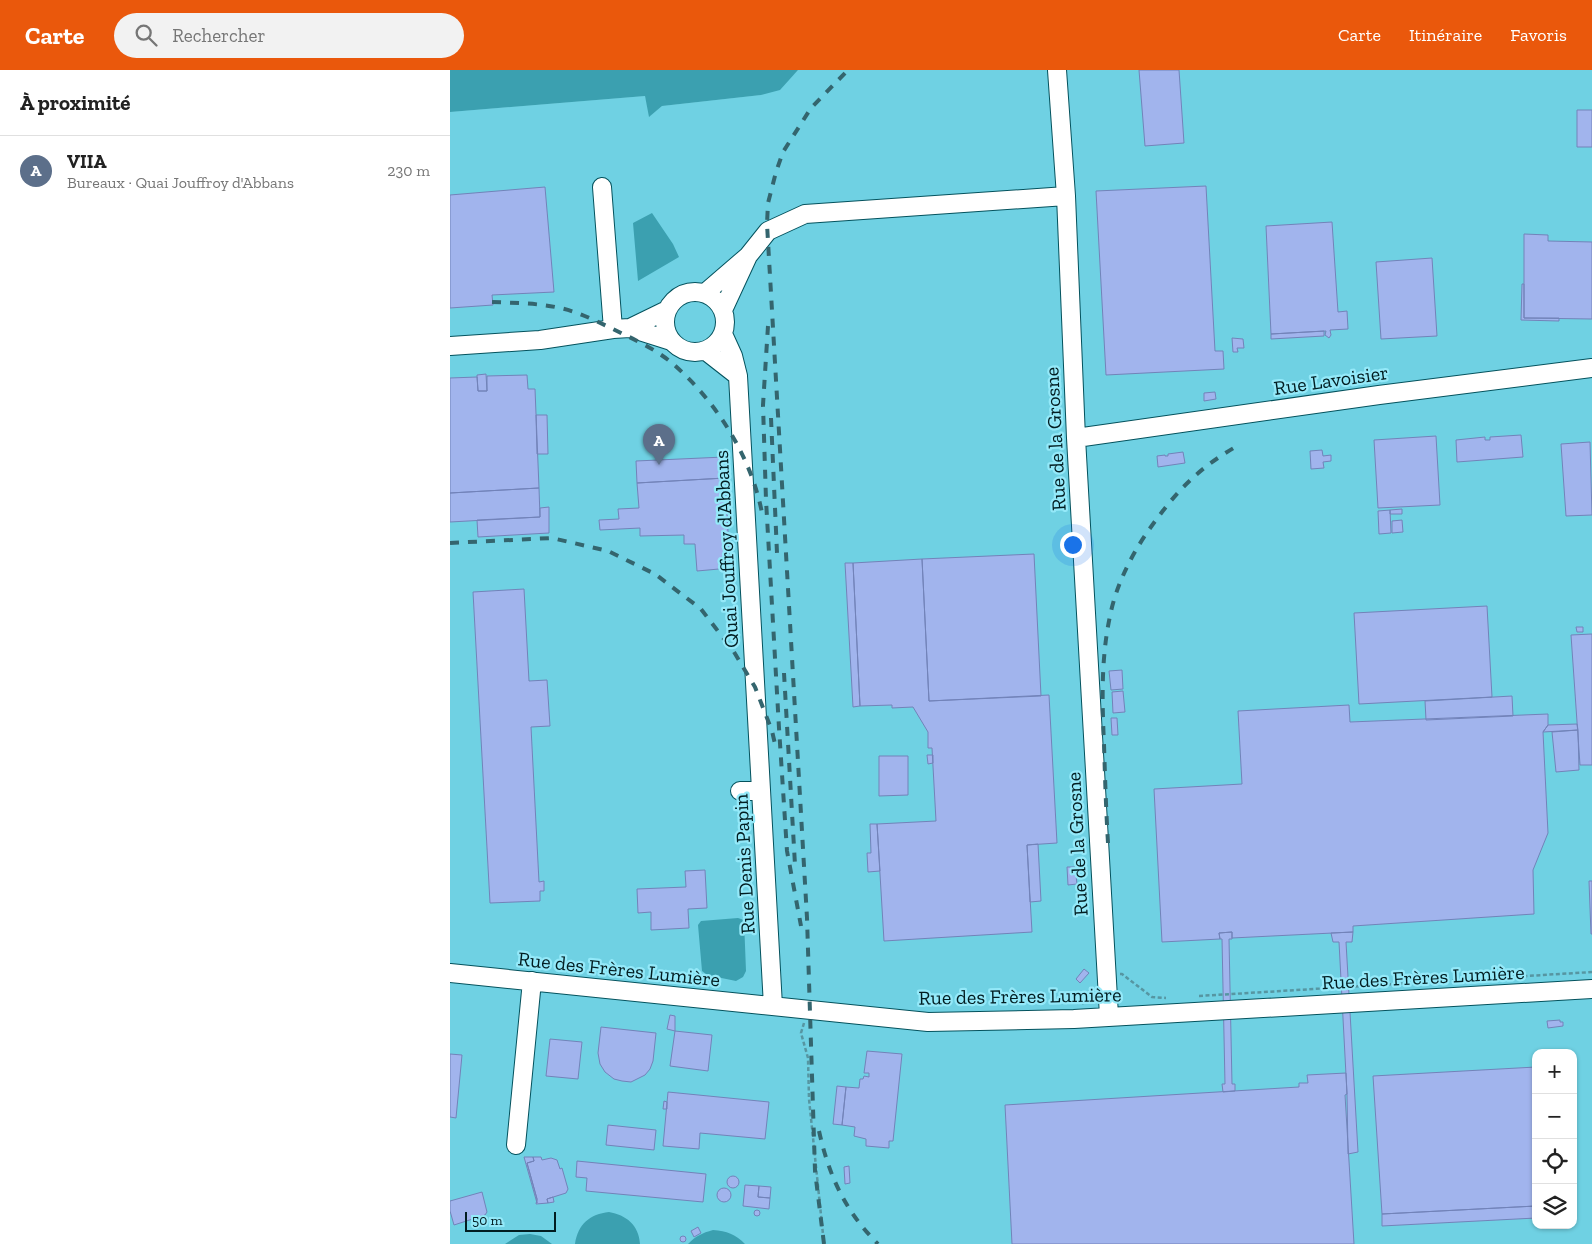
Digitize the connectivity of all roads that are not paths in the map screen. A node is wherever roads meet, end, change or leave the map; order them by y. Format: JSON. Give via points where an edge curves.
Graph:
{"nodes":[{"id":1,"x":1056,"y":70,"type":"edge"},
{"id":2,"x":602,"y":187,"type":"dead end"},
{"id":3,"x":1066,"y":196,"type":"junction"},
{"id":4,"x":748,"y":256,"type":"junction"},
{"id":5,"x":705,"y":293,"type":"junction"},
{"id":6,"x":667,"y":310,"type":"junction"},
{"id":7,"x":723,"y":310,"type":"junction"},
{"id":8,"x":621,"y":329,"type":"junction"},
{"id":9,"x":723,"y":334,"type":"junction"},
{"id":10,"x":671,"y":341,"type":"junction"},
{"id":11,"x":450,"y":346,"type":"edge"},
{"id":12,"x":706,"y":351,"type":"junction"},
{"id":13,"x":1592,"y":368,"type":"edge"},
{"id":14,"x":738,"y":376,"type":"junction"},
{"id":15,"x":1076,"y":438,"type":"junction"},
{"id":16,"x":757,"y":720,"type":"joint"},
{"id":17,"x":740,"y":791,"type":"dead end"},
{"id":18,"x":761,"y":791,"type":"junction"},
{"id":19,"x":450,"y":973,"type":"edge"},
{"id":20,"x":532,"y":982,"type":"junction"},
{"id":21,"x":1592,"y":989,"type":"edge"},
{"id":22,"x":773,"y":1006,"type":"junction"},
{"id":23,"x":1109,"y":1016,"type":"junction"},
{"id":24,"x":516,"y":1145,"type":"dead end"}],
"edges":[{"from":1,"to":3,"type":"street","name":"Rue de la Grosne"},
{"from":2,"to":8,"type":"street"},
{"from":3,"to":4,"type":"street","via":[[805,214],[768,231]]},
{"from":3,"to":15,"type":"street","name":"Rue de la Grosne"},
{"from":4,"to":5,"type":"street"},
{"from":4,"to":7,"type":"street"},
{"from":5,"to":6,"type":"street","via":[[679,296]]},
{"from":5,"to":7,"type":"street"},
{"from":6,"to":8,"type":"street"},
{"from":6,"to":10,"type":"street","via":[[665,326]]},
{"from":7,"to":9,"type":"street"},
{"from":8,"to":10,"type":"street"},
{"from":8,"to":11,"type":"street","via":[[540,340]]},
{"from":9,"to":12,"type":"street"},
{"from":9,"to":14,"type":"street","name":"Quai Jouffroy d'Abbans"},
{"from":10,"to":12,"type":"street","via":[[687,351]]},
{"from":12,"to":14,"type":"street"},
{"from":13,"to":15,"type":"street","name":"Rue Lavoisier"},
{"from":14,"to":16,"type":"street","name":"Quai Jouffroy d'Abbans"},
{"from":15,"to":23,"type":"street","name":"Rue de la Grosne"},
{"from":16,"to":18,"type":"street","name":"Rue Denis Papin"},
{"from":17,"to":18,"type":"street"},
{"from":18,"to":22,"type":"street","name":"Rue Denis Papin"},
{"from":19,"to":20,"type":"street","name":"Rue des Frères Lumière"},
{"from":20,"to":22,"type":"street","name":"Rue des Frères Lumière"},
{"from":20,"to":24,"type":"street"},
{"from":21,"to":23,"type":"street","name":"Rue des Frères Lumière"},
{"from":22,"to":23,"type":"street","name":"Rue des Frères Lumière","via":[[928,1022]]}]}
